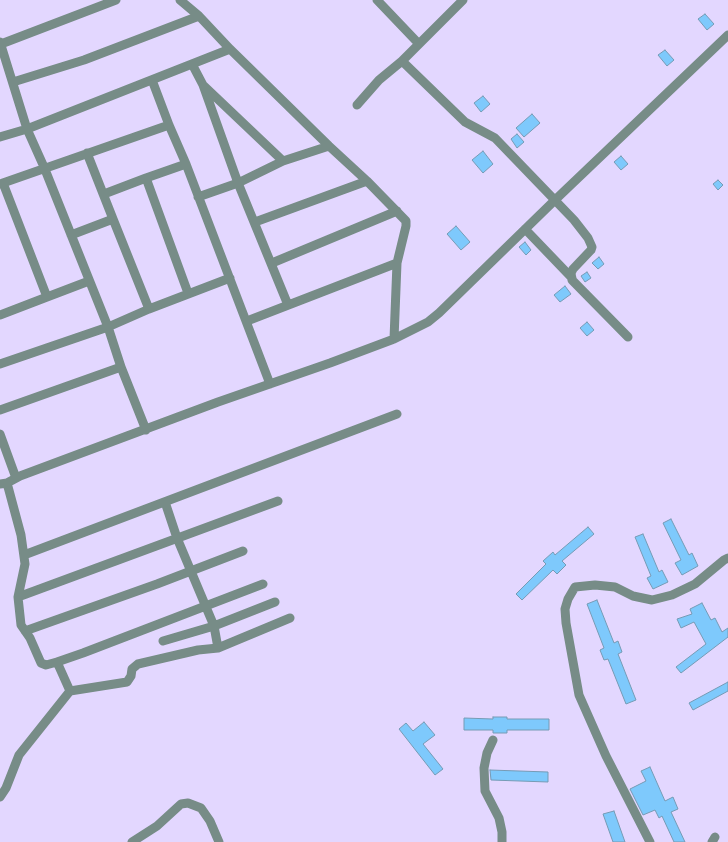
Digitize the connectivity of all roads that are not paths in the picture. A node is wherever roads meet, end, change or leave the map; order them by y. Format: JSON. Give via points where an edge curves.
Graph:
{"nodes":[{"id":1,"x":116,"y":0,"type":"edge"},
{"id":2,"x":180,"y":0,"type":"edge"},
{"id":3,"x":377,"y":0,"type":"edge"},
{"id":4,"x":463,"y":0,"type":"edge"},
{"id":5,"x":199,"y":16,"type":"junction"},
{"id":6,"x":728,"y":35,"type":"edge"},
{"id":7,"x":0,"y":43,"type":"edge"},
{"id":8,"x":419,"y":44,"type":"junction"},
{"id":9,"x":230,"y":49,"type":"junction"},
{"id":10,"x":402,"y":61,"type":"junction"},
{"id":11,"x":192,"y":64,"type":"junction"},
{"id":12,"x":152,"y":80,"type":"junction"},
{"id":13,"x":14,"y":82,"type":"junction"},
{"id":14,"x":203,"y":85,"type":"junction"},
{"id":15,"x":357,"y":105,"type":"dead end"},
{"id":16,"x":169,"y":125,"type":"junction"},
{"id":17,"x":27,"y":129,"type":"junction"},
{"id":18,"x":0,"y":137,"type":"edge"},
{"id":19,"x":329,"y":146,"type":"junction"},
{"id":20,"x":87,"y":153,"type":"junction"},
{"id":21,"x":283,"y":161,"type":"junction"},
{"id":22,"x":186,"y":164,"type":"junction"},
{"id":23,"x":44,"y":167,"type":"junction"},
{"id":24,"x":146,"y":178,"type":"junction"},
{"id":25,"x":368,"y":181,"type":"junction"},
{"id":26,"x":1,"y":183,"type":"edge"},
{"id":27,"x":238,"y":183,"type":"junction"},
{"id":28,"x":104,"y":194,"type":"junction"},
{"id":29,"x":198,"y":197,"type":"junction"},
{"id":30,"x":555,"y":200,"type":"junction"},
{"id":31,"x":397,"y":211,"type":"junction"},
{"id":32,"x":113,"y":219,"type":"junction"},
{"id":33,"x":255,"y":222,"type":"junction"},
{"id":34,"x":525,"y":229,"type":"junction"},
{"id":35,"x":71,"y":235,"type":"junction"},
{"id":36,"x":272,"y":263,"type":"junction"},
{"id":37,"x":397,"y":263,"type":"junction"},
{"id":38,"x":230,"y":278,"type":"junction"},
{"id":39,"x":572,"y":278,"type":"junction"},
{"id":40,"x":89,"y":281,"type":"junction"},
{"id":41,"x":188,"y":293,"type":"junction"},
{"id":42,"x":47,"y":297,"type":"junction"},
{"id":43,"x":288,"y":305,"type":"junction"},
{"id":44,"x":149,"y":309,"type":"junction"},
{"id":45,"x":0,"y":315,"type":"edge"},
{"id":46,"x":247,"y":321,"type":"junction"},
{"id":47,"x":108,"y":327,"type":"junction"},
{"id":48,"x":628,"y":337,"type":"dead end"},
{"id":49,"x":394,"y":338,"type":"junction"},
{"id":50,"x":0,"y":364,"type":"edge"},
{"id":51,"x":121,"y":367,"type":"junction"},
{"id":52,"x":270,"y":384,"type":"junction"},
{"id":53,"x":0,"y":410,"type":"edge"},
{"id":54,"x":397,"y":414,"type":"dead end"},
{"id":55,"x":146,"y":430,"type":"junction"},
{"id":56,"x":0,"y":434,"type":"edge"},
{"id":57,"x":16,"y":478,"type":"junction"},
{"id":58,"x":4,"y":484,"type":"edge"},
{"id":59,"x":278,"y":500,"type":"dead end"},
{"id":60,"x":165,"y":502,"type":"junction"},
{"id":61,"x":177,"y":538,"type":"junction"},
{"id":62,"x":242,"y":551,"type":"dead end"},
{"id":63,"x":24,"y":555,"type":"junction"},
{"id":64,"x":728,"y":558,"type":"edge"},
{"id":65,"x":191,"y":570,"type":"junction"},
{"id":66,"x":263,"y":584,"type":"dead end"},
{"id":67,"x":18,"y":597,"type":"junction"},
{"id":68,"x":275,"y":602,"type":"dead end"},
{"id":69,"x":205,"y":606,"type":"junction"},
{"id":70,"x":290,"y":618,"type":"dead end"},
{"id":71,"x":214,"y":626,"type":"junction"},
{"id":72,"x":25,"y":631,"type":"junction"},
{"id":73,"x":163,"y":641,"type":"dead end"},
{"id":74,"x":218,"y":648,"type":"junction"},
{"id":75,"x":57,"y":662,"type":"junction"},
{"id":76,"x":70,"y":691,"type":"junction"},
{"id":77,"x":493,"y":740,"type":"dead end"},
{"id":78,"x":0,"y":797,"type":"edge"},
{"id":79,"x":132,"y":842,"type":"edge"},
{"id":80,"x":219,"y":842,"type":"edge"},
{"id":81,"x":502,"y":842,"type":"edge"},
{"id":82,"x":650,"y":842,"type":"edge"}],
"edges":[{"from":1,"to":7,"type":"street"},
{"from":2,"to":5,"type":"street"},
{"from":3,"to":8,"type":"street"},
{"from":4,"to":8,"type":"street"},
{"from":5,"to":9,"type":"street"},
{"from":5,"to":13,"type":"street","via":[[84,60]]},
{"from":6,"to":30,"type":"street"},
{"from":7,"to":13,"type":"street"},
{"from":8,"to":10,"type":"street"},
{"from":9,"to":11,"type":"street"},
{"from":9,"to":19,"type":"street"},
{"from":10,"to":15,"type":"street","via":[[379,80]]},
{"from":10,"to":30,"type":"street","via":[[465,122],[495,138]]},
{"from":11,"to":12,"type":"street"},
{"from":11,"to":14,"type":"street"},
{"from":12,"to":16,"type":"street"},
{"from":12,"to":17,"type":"street"},
{"from":13,"to":17,"type":"street"},
{"from":14,"to":21,"type":"street"},
{"from":14,"to":27,"type":"street"},
{"from":16,"to":20,"type":"street"},
{"from":16,"to":22,"type":"street"},
{"from":17,"to":18,"type":"street"},
{"from":17,"to":23,"type":"street"},
{"from":19,"to":21,"type":"street"},
{"from":19,"to":25,"type":"street"},
{"from":20,"to":23,"type":"street"},
{"from":20,"to":28,"type":"street"},
{"from":21,"to":27,"type":"street"},
{"from":22,"to":24,"type":"street"},
{"from":22,"to":29,"type":"street"},
{"from":23,"to":26,"type":"street"},
{"from":23,"to":35,"type":"street"},
{"from":24,"to":28,"type":"street"},
{"from":24,"to":41,"type":"street"},
{"from":25,"to":31,"type":"street"},
{"from":25,"to":33,"type":"street"},
{"from":26,"to":42,"type":"street"},
{"from":27,"to":29,"type":"street"},
{"from":27,"to":33,"type":"street"},
{"from":28,"to":32,"type":"street"},
{"from":29,"to":38,"type":"street"},
{"from":30,"to":34,"type":"street"},
{"from":30,"to":39,"type":"street","via":[[574,220],[592,246],[573,268]]},
{"from":31,"to":36,"type":"street"},
{"from":31,"to":37,"type":"street","via":[[406,224]]},
{"from":32,"to":35,"type":"street"},
{"from":32,"to":44,"type":"street"},
{"from":33,"to":36,"type":"street"},
{"from":34,"to":39,"type":"street"},
{"from":34,"to":49,"type":"street","via":[[440,313],[428,322]]},
{"from":35,"to":40,"type":"street"},
{"from":36,"to":43,"type":"street"},
{"from":37,"to":43,"type":"street"},
{"from":37,"to":49,"type":"street"},
{"from":38,"to":41,"type":"street"},
{"from":38,"to":46,"type":"street"},
{"from":39,"to":48,"type":"street"},
{"from":40,"to":42,"type":"street"},
{"from":40,"to":47,"type":"street"},
{"from":41,"to":44,"type":"street"},
{"from":42,"to":45,"type":"street"},
{"from":43,"to":46,"type":"street"},
{"from":44,"to":47,"type":"street"},
{"from":46,"to":52,"type":"street"},
{"from":47,"to":50,"type":"street"},
{"from":47,"to":51,"type":"street"},
{"from":49,"to":52,"type":"street"},
{"from":51,"to":53,"type":"street"},
{"from":51,"to":55,"type":"street"},
{"from":52,"to":55,"type":"street"},
{"from":54,"to":60,"type":"street"},
{"from":55,"to":57,"type":"street"},
{"from":56,"to":57,"type":"street"},
{"from":57,"to":58,"type":"street"},
{"from":58,"to":63,"type":"street","via":[[21,535]]},
{"from":59,"to":61,"type":"street"},
{"from":60,"to":61,"type":"street"},
{"from":60,"to":63,"type":"street"},
{"from":61,"to":65,"type":"street"},
{"from":61,"to":67,"type":"street"},
{"from":62,"to":65,"type":"street"},
{"from":63,"to":67,"type":"street","via":[[25,564]]},
{"from":64,"to":82,"type":"street","via":[[695,584],[672,595],[652,600],[633,596],[615,587],[595,584],[575,587],[568,599],[565,610],[566,623],[579,695],[606,756]]},
{"from":65,"to":69,"type":"street"},
{"from":65,"to":72,"type":"street"},
{"from":66,"to":69,"type":"street"},
{"from":67,"to":72,"type":"street"},
{"from":68,"to":71,"type":"street"},
{"from":69,"to":71,"type":"street"},
{"from":69,"to":75,"type":"street"},
{"from":70,"to":74,"type":"street"},
{"from":71,"to":73,"type":"street"},
{"from":71,"to":74,"type":"street"},
{"from":72,"to":75,"type":"street","via":[[41,663],[46,665]]},
{"from":74,"to":76,"type":"street","via":[[138,664],[132,669],[127,682]]},
{"from":75,"to":76,"type":"street"},
{"from":76,"to":78,"type":"street","via":[[19,755]]},
{"from":77,"to":81,"type":"street","via":[[484,768],[485,791],[499,818]]},
{"from":79,"to":80,"type":"street","via":[[156,826],[181,804],[188,802],[201,808]]}]}
